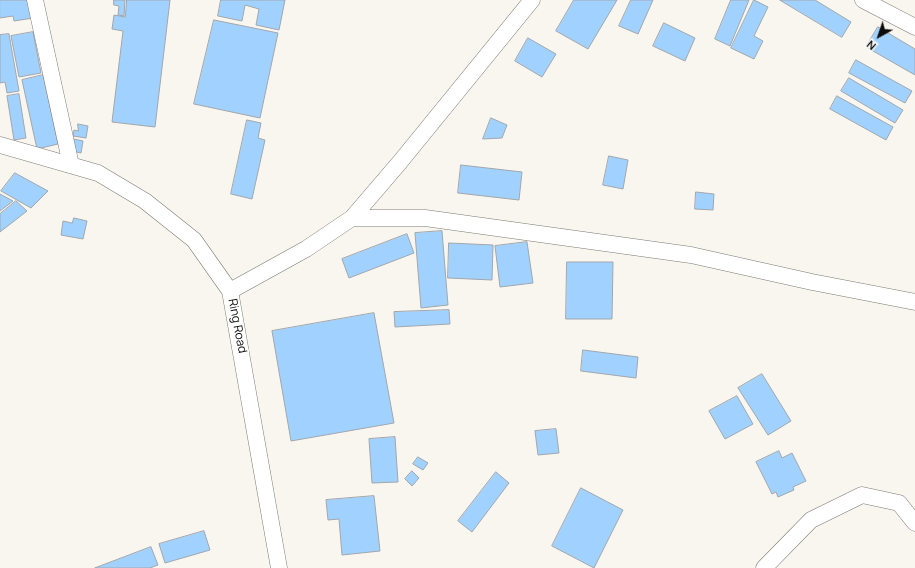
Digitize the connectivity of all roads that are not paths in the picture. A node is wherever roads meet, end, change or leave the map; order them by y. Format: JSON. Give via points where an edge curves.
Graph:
{"nodes":[{"id":1,"x":35,"y":0,"type":"edge"},
{"id":2,"x":532,"y":0,"type":"edge"},
{"id":3,"x":863,"y":0,"type":"edge"},
{"id":4,"x":915,"y":27,"type":"edge"},
{"id":5,"x":0,"y":145,"type":"edge"},
{"id":6,"x":71,"y":165,"type":"junction"},
{"id":7,"x":352,"y":218,"type":"junction"},
{"id":8,"x":230,"y":291,"type":"junction"},
{"id":9,"x":915,"y":302,"type":"edge"},
{"id":10,"x":915,"y":523,"type":"edge"},
{"id":11,"x":279,"y":568,"type":"edge"},
{"id":12,"x":764,"y":568,"type":"edge"}],
"edges":[{"from":1,"to":6,"type":"street"},
{"from":2,"to":7,"type":"street"},
{"from":3,"to":4,"type":"street"},
{"from":5,"to":6,"type":"street","name":"Ring Road"},
{"from":6,"to":8,"type":"street","name":"Ring Road","via":[[98,172],[145,201],[194,240]]},
{"from":7,"to":8,"type":"street","via":[[306,249]]},
{"from":7,"to":9,"type":"street","via":[[425,218],[691,255]]},
{"from":8,"to":11,"type":"street","name":"Ring Road"},
{"from":10,"to":12,"type":"street","via":[[899,503],[862,495],[811,520]]}]}
